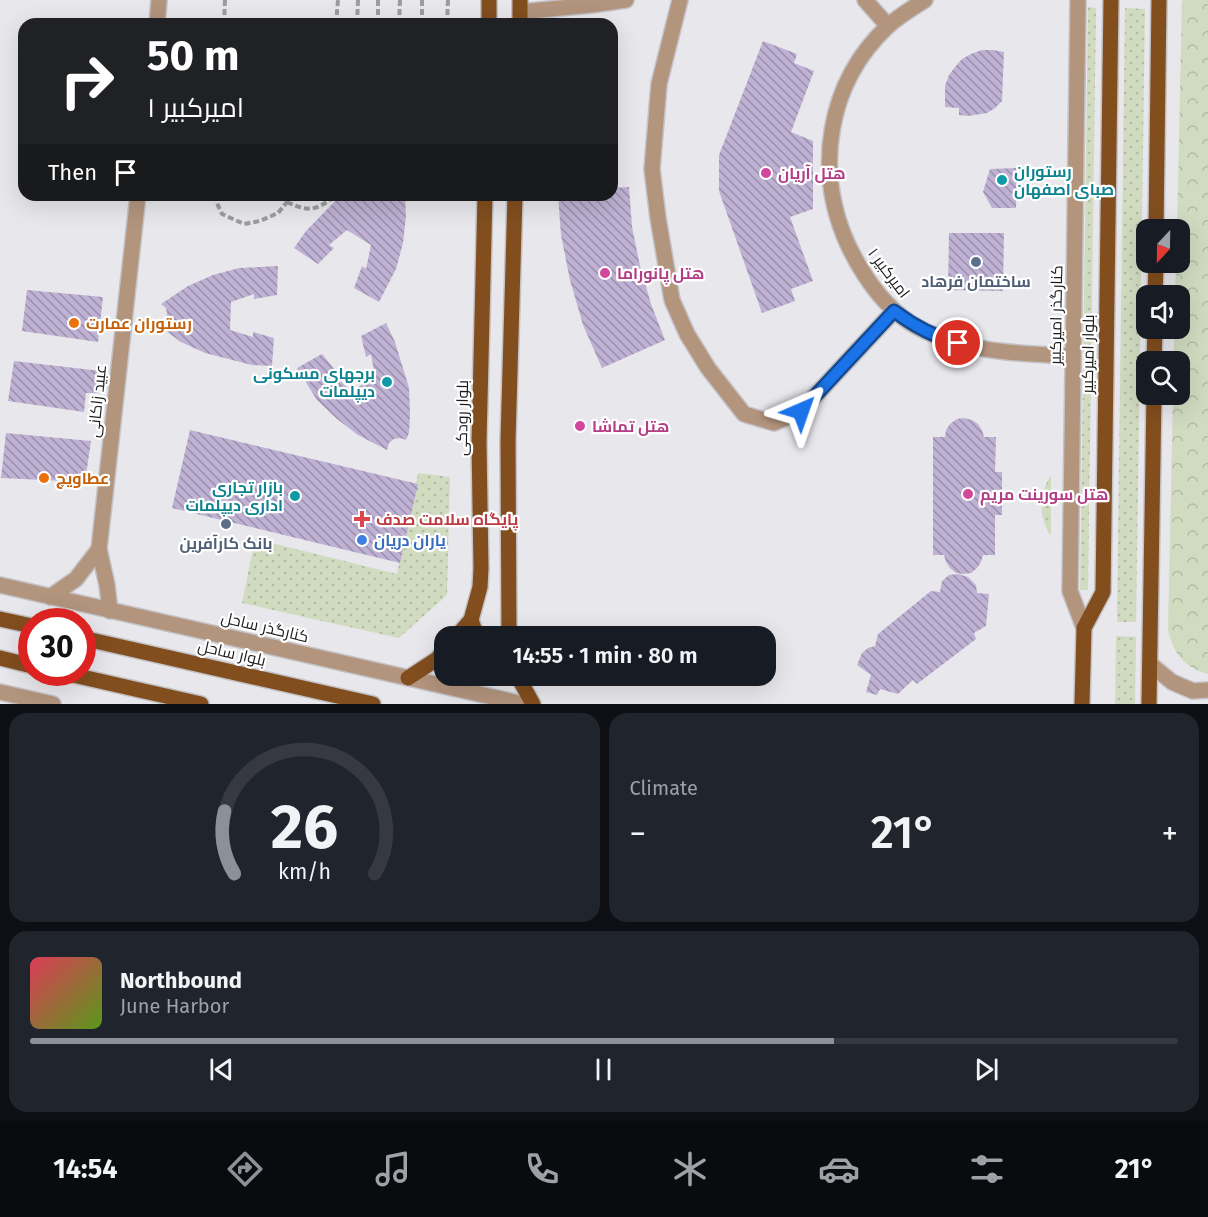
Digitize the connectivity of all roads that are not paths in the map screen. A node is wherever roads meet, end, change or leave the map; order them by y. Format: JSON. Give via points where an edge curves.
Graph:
{"nodes":[{"id":1,"x":159,"y":0,"type":"edge"},
{"id":2,"x":489,"y":0,"type":"edge"},
{"id":3,"x":626,"y":0,"type":"edge"},
{"id":4,"x":680,"y":0,"type":"edge"},
{"id":5,"x":865,"y":0,"type":"edge"},
{"id":6,"x":925,"y":0,"type":"edge"},
{"id":7,"x":1078,"y":0,"type":"edge"},
{"id":8,"x":1111,"y":0,"type":"edge"},
{"id":9,"x":1159,"y":0,"type":"edge"},
{"id":10,"x":520,"y":12,"type":"edge"},
{"id":11,"x":158,"y":18,"type":"edge"},
{"id":12,"x":489,"y":18,"type":"edge"},
{"id":13,"x":888,"y":26,"type":"junction"},
{"id":14,"x":137,"y":201,"type":"edge"},
{"id":15,"x":485,"y":201,"type":"edge"},
{"id":16,"x":515,"y":201,"type":"edge"},
{"id":17,"x":1156,"y":219,"type":"edge"},
{"id":18,"x":894,"y":311,"type":"junction"},
{"id":19,"x":1073,"y":356,"type":"junction"},
{"id":20,"x":1154,"y":405,"type":"edge"},
{"id":21,"x":99,"y":549,"type":"junction"},
{"id":22,"x":0,"y":585,"type":"edge"},
{"id":23,"x":50,"y":597,"type":"junction"},
{"id":24,"x":110,"y":611,"type":"junction"},
{"id":25,"x":0,"y":619,"type":"edge"},
{"id":26,"x":471,"y":620,"type":"junction"},
{"id":27,"x":18,"y":623,"type":"edge"},
{"id":28,"x":466,"y":626,"type":"edge"},
{"id":29,"x":473,"y":626,"type":"edge"},
{"id":30,"x":508,"y":626,"type":"edge"},
{"id":31,"x":1084,"y":628,"type":"junction"},
{"id":32,"x":96,"y":641,"type":"edge"},
{"id":33,"x":0,"y":658,"type":"edge"},
{"id":34,"x":434,"y":660,"type":"edge"},
{"id":35,"x":18,"y":662,"type":"edge"},
{"id":36,"x":1150,"y":664,"type":"junction"},
{"id":37,"x":408,"y":678,"type":"junction"},
{"id":38,"x":96,"y":681,"type":"edge"},
{"id":39,"x":523,"y":686,"type":"edge"},
{"id":40,"x":1208,"y":690,"type":"edge"},
{"id":41,"x":0,"y":692,"type":"edge"},
{"id":42,"x":185,"y":702,"type":"edge"},
{"id":43,"x":53,"y":704,"type":"edge"},
{"id":44,"x":201,"y":704,"type":"edge"},
{"id":45,"x":373,"y":704,"type":"edge"},
{"id":46,"x":523,"y":704,"type":"edge"},
{"id":47,"x":533,"y":704,"type":"edge"},
{"id":48,"x":1082,"y":704,"type":"edge"},
{"id":49,"x":1149,"y":704,"type":"edge"}],
"edges":[{"from":1,"to":11,"type":"street"},
{"from":2,"to":12,"type":"main road"},
{"from":3,"to":10,"type":"street"},
{"from":4,"to":18,"type":"street","via":[[659,84],[652,169],[672,300],[708,368],[744,414],[774,423],[801,411]]},
{"from":5,"to":13,"type":"street"},
{"from":6,"to":13,"type":"street","name":"امیرکبیر ۱"},
{"from":7,"to":19,"type":"street","name":"کنارگذر امیرکبیر"},
{"from":8,"to":31,"type":"main road","name":"بلوار امیرکبیر","via":[[1103,592]]},
{"from":9,"to":17,"type":"main road"},
{"from":13,"to":18,"type":"street","name":"امیرکبیر ۱","via":[[849,77],[834,118],[829,161],[843,234],[869,282]]},
{"from":14,"to":21,"type":"street","name":"عبید زاکانی"},
{"from":15,"to":26,"type":"main road","name":"بلوار رودکی","via":[[479,442],[482,568]]},
{"from":16,"to":30,"type":"main road"},
{"from":18,"to":19,"type":"street","name":"امیرکبیر ۱","via":[[942,339],[974,347]]},
{"from":19,"to":31,"type":"street","name":"کنارگذر امیرکبیر","via":[[1070,591]]},
{"from":20,"to":36,"type":"main road"},
{"from":21,"to":23,"type":"street","via":[[76,579]]},
{"from":21,"to":24,"type":"street","name":"عبید زاکانی"},
{"from":22,"to":23,"type":"street","name":"کنارگذر ساحل"},
{"from":23,"to":24,"type":"street","name":"کنارگذر ساحل"},
{"from":24,"to":37,"type":"street","name":"کنارگذر ساحل"},
{"from":25,"to":27,"type":"main road"},
{"from":26,"to":28,"type":"main road","name":"بلوار رودکی"},
{"from":26,"to":29,"type":"main road"},
{"from":31,"to":48,"type":"main road","name":"بلوار امیرکبیر"},
{"from":32,"to":45,"type":"main road","name":"بلوار ساحل"},
{"from":33,"to":35,"type":"main road"},
{"from":34,"to":37,"type":"main road"},
{"from":36,"to":40,"type":"street","via":[[1172,682],[1193,691]]},
{"from":36,"to":49,"type":"main road"},
{"from":37,"to":46,"type":"street","name":"کنارگذر ساحل"},
{"from":38,"to":42,"type":"main road"},
{"from":39,"to":47,"type":"main road"},
{"from":41,"to":43,"type":"street"},
{"from":42,"to":44,"type":"main road"}]}
